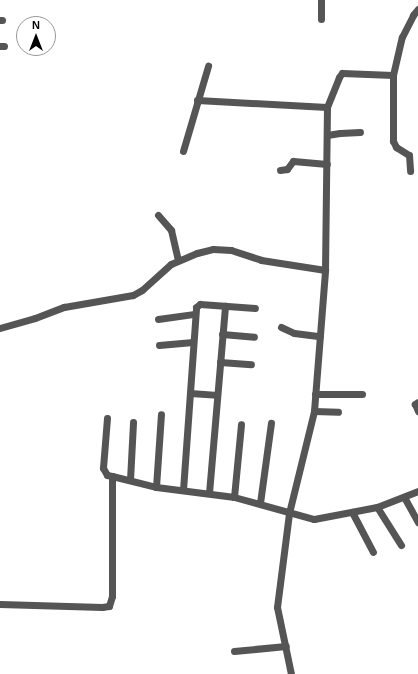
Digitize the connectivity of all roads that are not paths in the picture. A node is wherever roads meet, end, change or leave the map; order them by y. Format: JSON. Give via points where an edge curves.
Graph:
{"nodes":[{"id":1,"x":321,"y":0,"type":"edge"},
{"id":2,"x":418,"y":9,"type":"edge"},
{"id":3,"x":321,"y":19,"type":"dead end"},
{"id":4,"x":208,"y":66,"type":"dead end"},
{"id":5,"x":393,"y":76,"type":"junction"},
{"id":6,"x":197,"y":100,"type":"junction"},
{"id":7,"x":327,"y":107,"type":"junction"},
{"id":8,"x":360,"y":132,"type":"dead end"},
{"id":9,"x":327,"y":135,"type":"junction"},
{"id":10,"x":183,"y":151,"type":"dead end"},
{"id":11,"x":328,"y":164,"type":"junction"},
{"id":12,"x":280,"y":170,"type":"dead end"},
{"id":13,"x":410,"y":170,"type":"dead end"},
{"id":14,"x":158,"y":215,"type":"dead end"},
{"id":15,"x":178,"y":260,"type":"junction"},
{"id":16,"x":325,"y":270,"type":"junction"},
{"id":17,"x":225,"y":306,"type":"junction"},
{"id":18,"x":255,"y":308,"type":"dead end"},
{"id":19,"x":195,"y":314,"type":"junction"},
{"id":20,"x":158,"y":319,"type":"dead end"},
{"id":21,"x":0,"y":328,"type":"edge"},
{"id":22,"x":281,"y":328,"type":"dead end"},
{"id":23,"x":222,"y":334,"type":"junction"},
{"id":24,"x":254,"y":336,"type":"dead end"},
{"id":25,"x":320,"y":336,"type":"junction"},
{"id":26,"x":193,"y":342,"type":"junction"},
{"id":27,"x":158,"y":345,"type":"dead end"},
{"id":28,"x":220,"y":362,"type":"junction"},
{"id":29,"x":251,"y":364,"type":"dead end"},
{"id":30,"x":190,"y":393,"type":"junction"},
{"id":31,"x":314,"y":394,"type":"junction"},
{"id":32,"x":362,"y":394,"type":"dead end"},
{"id":33,"x":217,"y":395,"type":"junction"},
{"id":34,"x":418,"y":402,"type":"edge"},
{"id":35,"x":314,"y":411,"type":"junction"},
{"id":36,"x":418,"y":411,"type":"edge"},
{"id":37,"x":338,"y":412,"type":"dead end"},
{"id":38,"x":160,"y":414,"type":"dead end"},
{"id":39,"x":107,"y":418,"type":"dead end"},
{"id":40,"x":133,"y":422,"type":"dead end"},
{"id":41,"x":271,"y":423,"type":"dead end"},
{"id":42,"x":241,"y":424,"type":"dead end"},
{"id":43,"x":112,"y":476,"type":"junction"},
{"id":44,"x":130,"y":480,"type":"junction"},
{"id":45,"x":156,"y":487,"type":"junction"},
{"id":46,"x":183,"y":490,"type":"junction"},
{"id":47,"x":418,"y":491,"type":"edge"},
{"id":48,"x":210,"y":493,"type":"junction"},
{"id":49,"x":234,"y":497,"type":"junction"},
{"id":50,"x":404,"y":497,"type":"junction"},
{"id":51,"x":260,"y":503,"type":"junction"},
{"id":52,"x":377,"y":506,"type":"junction"},
{"id":53,"x":352,"y":512,"type":"junction"},
{"id":54,"x":289,"y":513,"type":"junction"},
{"id":55,"x":418,"y":522,"type":"edge"},
{"id":56,"x":401,"y":545,"type":"dead end"},
{"id":57,"x":373,"y":552,"type":"dead end"},
{"id":58,"x":0,"y":604,"type":"edge"},
{"id":59,"x":286,"y":646,"type":"junction"},
{"id":60,"x":234,"y":651,"type":"dead end"},
{"id":61,"x":291,"y":674,"type":"edge"}],
"edges":[{"from":1,"to":3,"type":"street"},
{"from":2,"to":5,"type":"street","via":[[402,37]]},
{"from":4,"to":6,"type":"street"},
{"from":5,"to":7,"type":"street","via":[[342,73]]},
{"from":5,"to":13,"type":"street","via":[[393,141],[399,149],[409,155]]},
{"from":6,"to":7,"type":"street"},
{"from":6,"to":10,"type":"street"},
{"from":7,"to":9,"type":"street"},
{"from":8,"to":9,"type":"street"},
{"from":9,"to":11,"type":"street"},
{"from":11,"to":12,"type":"street","via":[[293,162],[287,169]]},
{"from":11,"to":16,"type":"street"},
{"from":14,"to":15,"type":"street","via":[[171,230]]},
{"from":15,"to":16,"type":"street","via":[[197,253],[222,249],[261,260]]},
{"from":15,"to":21,"type":"street","via":[[133,295],[64,307]]},
{"from":16,"to":25,"type":"street"},
{"from":17,"to":18,"type":"street"},
{"from":17,"to":19,"type":"street","via":[[200,304],[196,307]]},
{"from":17,"to":23,"type":"street"},
{"from":19,"to":20,"type":"street"},
{"from":19,"to":26,"type":"street"},
{"from":22,"to":25,"type":"street","via":[[294,333]]},
{"from":23,"to":24,"type":"street"},
{"from":23,"to":28,"type":"street"},
{"from":25,"to":31,"type":"street"},
{"from":26,"to":27,"type":"street"},
{"from":26,"to":30,"type":"street"},
{"from":28,"to":29,"type":"street"},
{"from":28,"to":33,"type":"street"},
{"from":30,"to":33,"type":"street"},
{"from":30,"to":46,"type":"street"},
{"from":31,"to":32,"type":"street"},
{"from":31,"to":35,"type":"street"},
{"from":33,"to":48,"type":"street"},
{"from":34,"to":36,"type":"street","via":[[415,404]]},
{"from":35,"to":37,"type":"street"},
{"from":35,"to":54,"type":"street"},
{"from":38,"to":45,"type":"street"},
{"from":39,"to":43,"type":"street","via":[[103,468],[107,475]]},
{"from":40,"to":44,"type":"street"},
{"from":41,"to":51,"type":"street"},
{"from":42,"to":49,"type":"street"},
{"from":43,"to":44,"type":"street"},
{"from":43,"to":58,"type":"street","via":[[112,596],[109,606]]},
{"from":44,"to":45,"type":"street"},
{"from":45,"to":46,"type":"street"},
{"from":46,"to":48,"type":"street"},
{"from":47,"to":50,"type":"street"},
{"from":48,"to":49,"type":"street"},
{"from":49,"to":51,"type":"street"},
{"from":50,"to":52,"type":"street"},
{"from":50,"to":55,"type":"street"},
{"from":51,"to":54,"type":"street"},
{"from":52,"to":53,"type":"street"},
{"from":52,"to":56,"type":"street"},
{"from":53,"to":54,"type":"street","via":[[314,518]]},
{"from":53,"to":57,"type":"street"},
{"from":54,"to":59,"type":"street","via":[[277,607]]},
{"from":59,"to":60,"type":"street"},
{"from":59,"to":61,"type":"street"}]}
